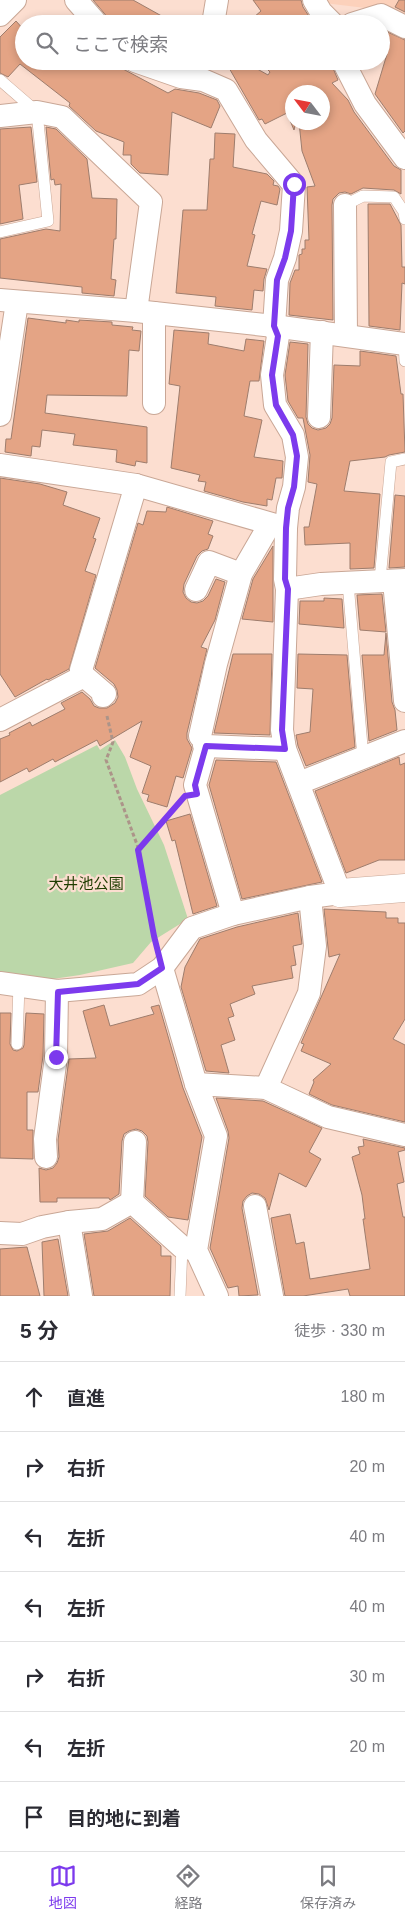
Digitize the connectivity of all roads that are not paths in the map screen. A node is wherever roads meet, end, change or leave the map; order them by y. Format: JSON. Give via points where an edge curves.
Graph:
{"nodes":[{"id":1,"x":15,"y":0,"type":"edge"},
{"id":2,"x":76,"y":0,"type":"edge"},
{"id":3,"x":217,"y":0,"type":"edge"},
{"id":4,"x":314,"y":0,"type":"edge"},
{"id":5,"x":0,"y":15,"type":"edge"},
{"id":6,"x":89,"y":15,"type":"edge"},
{"id":7,"x":214,"y":15,"type":"edge"},
{"id":8,"x":324,"y":15,"type":"edge"},
{"id":9,"x":390,"y":19,"type":"edge"},
{"id":10,"x":405,"y":27,"type":"edge"},
{"id":11,"x":161,"y":70,"type":"edge"},
{"id":12,"x":348,"y":70,"type":"edge"},
{"id":13,"x":204,"y":71,"type":"edge"},
{"id":14,"x":0,"y":80,"type":"edge"},
{"id":15,"x":37,"y":112,"type":"junction"},
{"id":16,"x":0,"y":116,"type":"edge"},
{"id":17,"x":405,"y":158,"type":"edge"},
{"id":18,"x":345,"y":206,"type":"joint"},
{"id":19,"x":405,"y":219,"type":"edge"},
{"id":20,"x":0,"y":232,"type":"edge"},
{"id":21,"x":8,"y":301,"type":"edge"},
{"id":22,"x":145,"y":312,"type":"junction"},
{"id":23,"x":274,"y":326,"type":"junction"},
{"id":24,"x":322,"y":332,"type":"junction"},
{"id":25,"x":346,"y":336,"type":"junction"},
{"id":26,"x":405,"y":346,"type":"edge"},
{"id":27,"x":154,"y":404,"type":"dead end"},
{"id":28,"x":0,"y":415,"type":"edge"},
{"id":29,"x":319,"y":417,"type":"dead end"},
{"id":30,"x":405,"y":459,"type":"edge"},
{"id":31,"x":0,"y":465,"type":"edge"},
{"id":32,"x":136,"y":485,"type":"junction"},
{"id":33,"x":278,"y":526,"type":"junction"},
{"id":34,"x":241,"y":574,"type":"junction"},
{"id":35,"x":393,"y":580,"type":"edge"},
{"id":36,"x":348,"y":583,"type":"junction"},
{"id":37,"x":288,"y":589,"type":"junction"},
{"id":38,"x":196,"y":590,"type":"dead end"},
{"id":39,"x":84,"y":676,"type":"junction"},
{"id":40,"x":103,"y":696,"type":"road end"},
{"id":41,"x":405,"y":701,"type":"edge"},
{"id":42,"x":3,"y":712,"type":"edge"},
{"id":43,"x":405,"y":741,"type":"edge"},
{"id":44,"x":203,"y":742,"type":"junction"},
{"id":45,"x":285,"y":749,"type":"junction"},
{"id":46,"x":363,"y":758,"type":"junction"},
{"id":47,"x":299,"y":783,"type":"junction"},
{"id":48,"x":405,"y":888,"type":"edge"},
{"id":49,"x":340,"y":892,"type":"junction"},
{"id":50,"x":310,"y":897,"type":"junction"},
{"id":51,"x":233,"y":914,"type":"junction"},
{"id":52,"x":162,"y":968,"type":"junction"},
{"id":53,"x":10,"y":984,"type":"edge"},
{"id":54,"x":58,"y":992,"type":"junction"},
{"id":55,"x":17,"y":1044,"type":"dead end"},
{"id":56,"x":196,"y":1084,"type":"junction"},
{"id":57,"x":266,"y":1088,"type":"junction"},
{"id":58,"x":405,"y":1135,"type":"edge"},
{"id":59,"x":135,"y":1142,"type":"dead end"},
{"id":60,"x":46,"y":1156,"type":"dead end"},
{"id":61,"x":132,"y":1202,"type":"junction"},
{"id":62,"x":255,"y":1206,"type":"dead end"},
{"id":63,"x":69,"y":1222,"type":"junction"},
{"id":64,"x":0,"y":1233,"type":"edge"},
{"id":65,"x":189,"y":1248,"type":"junction"},
{"id":66,"x":81,"y":1296,"type":"edge"},
{"id":67,"x":180,"y":1296,"type":"edge"},
{"id":68,"x":218,"y":1296,"type":"edge"},
{"id":69,"x":272,"y":1296,"type":"edge"}],
"edges":[{"from":1,"to":5,"type":"street"},
{"from":2,"to":6,"type":"street"},
{"from":3,"to":7,"type":"street"},
{"from":4,"to":8,"type":"street"},
{"from":9,"to":10,"type":"street"},
{"from":11,"to":13,"type":"street","via":[[181,77]]},
{"from":12,"to":17,"type":"street","via":[[365,104]]},
{"from":13,"to":23,"type":"street","via":[[226,90],[256,140],[294,184],[291,231],[277,280]]},
{"from":14,"to":15,"type":"lane"},
{"from":15,"to":16,"type":"street"},
{"from":15,"to":20,"type":"lane","via":[[48,221]]},
{"from":15,"to":22,"type":"street","via":[[62,118],[151,202]]},
{"from":18,"to":19,"type":"lane","via":[[363,196],[394,197]]},
{"from":18,"to":25,"type":"street"},
{"from":21,"to":22,"type":"street"},
{"from":21,"to":28,"type":"street"},
{"from":22,"to":23,"type":"street"},
{"from":22,"to":27,"type":"street"},
{"from":23,"to":24,"type":"street"},
{"from":23,"to":33,"type":"street","via":[[278,336],[272,390],[276,405],[293,435],[297,456],[294,487]]},
{"from":24,"to":25,"type":"street"},
{"from":24,"to":29,"type":"street"},
{"from":25,"to":26,"type":"street"},
{"from":30,"to":35,"type":"lane","via":[[391,462]]},
{"from":31,"to":32,"type":"street"},
{"from":32,"to":33,"type":"street"},
{"from":32,"to":39,"type":"street","via":[[81,670]]},
{"from":33,"to":34,"type":"street"},
{"from":33,"to":37,"type":"street"},
{"from":34,"to":38,"type":"street","via":[[209,562]]},
{"from":34,"to":44,"type":"street","via":[[216,664]]},
{"from":35,"to":36,"type":"street"},
{"from":35,"to":41,"type":"street"},
{"from":36,"to":37,"type":"street"},
{"from":36,"to":46,"type":"lane"},
{"from":37,"to":45,"type":"street","via":[[282,730]]},
{"from":39,"to":40,"type":"street","via":[[105,694]]},
{"from":39,"to":42,"type":"street"},
{"from":43,"to":46,"type":"street"},
{"from":44,"to":45,"type":"street"},
{"from":44,"to":51,"type":"street","via":[[195,785]]},
{"from":45,"to":47,"type":"street"},
{"from":46,"to":47,"type":"street"},
{"from":47,"to":49,"type":"street"},
{"from":48,"to":49,"type":"street"},
{"from":49,"to":50,"type":"street"},
{"from":50,"to":51,"type":"street"},
{"from":50,"to":57,"type":"street","via":[[315,946],[309,993]]},
{"from":51,"to":52,"type":"street","via":[[192,928]]},
{"from":52,"to":54,"type":"street","via":[[138,984]]},
{"from":52,"to":56,"type":"street"},
{"from":53,"to":54,"type":"street"},
{"from":53,"to":55,"type":"lane"},
{"from":54,"to":60,"type":"street","via":[[56,1057],[45,1139]]},
{"from":56,"to":57,"type":"street"},
{"from":56,"to":65,"type":"street","via":[[216,1136]]},
{"from":57,"to":58,"type":"street","via":[[328,1117]]},
{"from":59,"to":61,"type":"street"},
{"from":61,"to":63,"type":"street","via":[[102,1219]]},
{"from":61,"to":65,"type":"street"},
{"from":62,"to":69,"type":"street"},
{"from":63,"to":64,"type":"street","via":[[22,1234]]},
{"from":63,"to":66,"type":"street"},
{"from":65,"to":67,"type":"lane"},
{"from":65,"to":68,"type":"street"}]}
